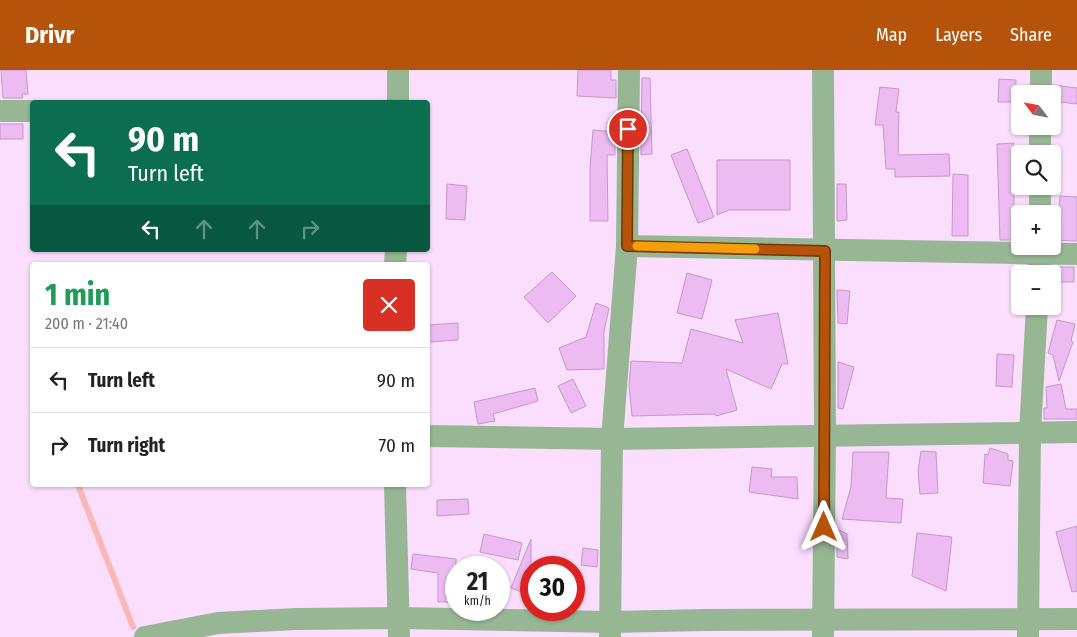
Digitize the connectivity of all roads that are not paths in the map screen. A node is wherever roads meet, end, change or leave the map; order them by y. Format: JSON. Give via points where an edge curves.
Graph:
{"nodes":[{"id":1,"x":398,"y":70,"type":"edge"},
{"id":2,"x":629,"y":70,"type":"edge"},
{"id":3,"x":823,"y":70,"type":"edge"},
{"id":4,"x":1041,"y":70,"type":"edge"},
{"id":5,"x":1040,"y":85,"type":"edge"},
{"id":6,"x":398,"y":100,"type":"edge"},
{"id":7,"x":0,"y":111,"type":"edge"},
{"id":8,"x":30,"y":111,"type":"edge"},
{"id":9,"x":627,"y":246,"type":"junction"},
{"id":10,"x":825,"y":251,"type":"junction"},
{"id":11,"x":1077,"y":254,"type":"edge"},
{"id":12,"x":1039,"y":258,"type":"edge"},
{"id":13,"x":1036,"y":315,"type":"edge"},
{"id":14,"x":1030,"y":432,"type":"junction"},
{"id":15,"x":1077,"y":432,"type":"edge"},
{"id":16,"x":825,"y":434,"type":"junction"},
{"id":17,"x":430,"y":436,"type":"edge"},
{"id":18,"x":612,"y":438,"type":"junction"},
{"id":19,"x":395,"y":487,"type":"edge"},
{"id":20,"x":1077,"y":619,"type":"edge"},
{"id":21,"x":399,"y":627,"type":"edge"},
{"id":22,"x":824,"y":628,"type":"edge"},
{"id":23,"x":1028,"y":629,"type":"edge"},
{"id":24,"x":610,"y":630,"type":"edge"},
{"id":25,"x":145,"y":637,"type":"edge"}],
"edges":[{"from":1,"to":6,"type":"street"},
{"from":2,"to":9,"type":"street"},
{"from":3,"to":10,"type":"street"},
{"from":4,"to":5,"type":"street"},
{"from":7,"to":8,"type":"street"},
{"from":9,"to":10,"type":"street"},
{"from":9,"to":18,"type":"street"},
{"from":10,"to":12,"type":"street"},
{"from":10,"to":16,"type":"street"},
{"from":11,"to":12,"type":"street"},
{"from":13,"to":14,"type":"street"},
{"from":14,"to":15,"type":"street"},
{"from":14,"to":16,"type":"street"},
{"from":14,"to":23,"type":"street"},
{"from":16,"to":18,"type":"street"},
{"from":16,"to":22,"type":"street"},
{"from":17,"to":18,"type":"street"},
{"from":18,"to":24,"type":"street"},
{"from":19,"to":21,"type":"street"},
{"from":20,"to":23,"type":"street"},
{"from":21,"to":24,"type":"street"},
{"from":21,"to":25,"type":"street","via":[[218,622]]},
{"from":22,"to":23,"type":"street"},
{"from":22,"to":24,"type":"street"}]}
